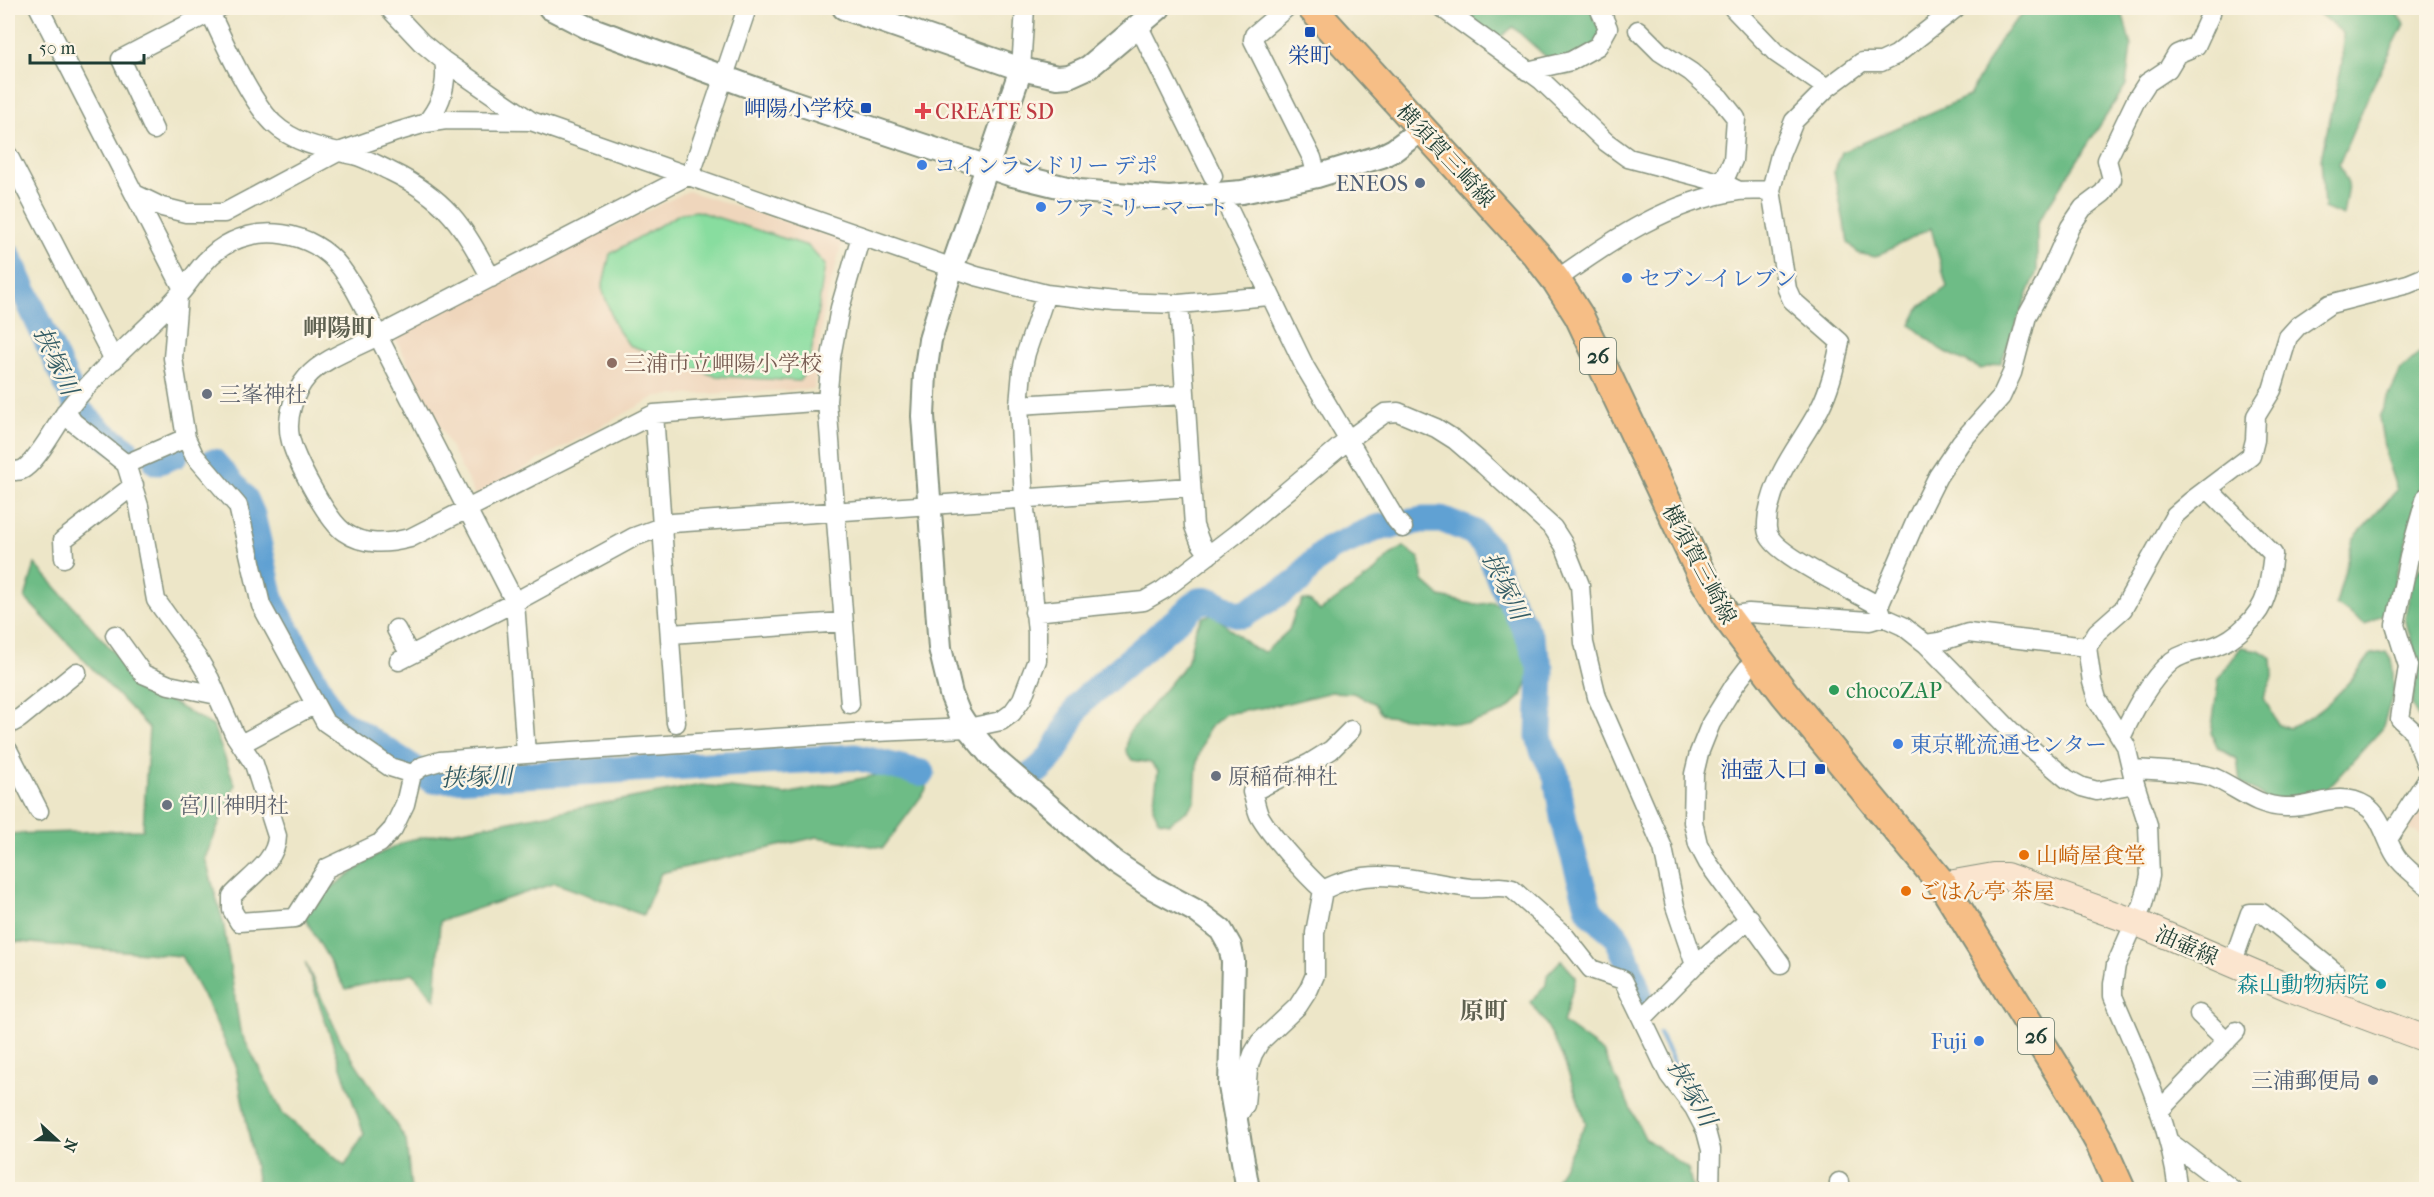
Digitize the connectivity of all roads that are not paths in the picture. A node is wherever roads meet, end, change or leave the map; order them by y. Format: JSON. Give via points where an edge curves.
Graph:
{"nodes":[{"id":1,"x":39,"y":8,"type":"edge"},
{"id":2,"x":389,"y":8,"type":"edge"},
{"id":3,"x":550,"y":8,"type":"edge"},
{"id":4,"x":747,"y":8,"type":"edge"},
{"id":5,"x":844,"y":8,"type":"edge"},
{"id":6,"x":1025,"y":8,"type":"edge"},
{"id":7,"x":1159,"y":8,"type":"edge"},
{"id":8,"x":1286,"y":8,"type":"edge"},
{"id":9,"x":1312,"y":8,"type":"edge"},
{"id":10,"x":1442,"y":8,"type":"edge"},
{"id":11,"x":1599,"y":8,"type":"edge"},
{"id":12,"x":1733,"y":8,"type":"edge"},
{"id":13,"x":1956,"y":8,"type":"edge"},
{"id":14,"x":213,"y":9,"type":"edge"},
{"id":15,"x":2211,"y":13,"type":"dead end"},
{"id":16,"x":1138,"y":25,"type":"junction"},
{"id":17,"x":1638,"y":30,"type":"dead end"},
{"id":18,"x":444,"y":61,"type":"junction"},
{"id":19,"x":1022,"y":69,"type":"junction"},
{"id":20,"x":1527,"y":71,"type":"junction"},
{"id":21,"x":724,"y":77,"type":"junction"},
{"id":22,"x":1827,"y":88,"type":"junction"},
{"id":23,"x":531,"y":121,"type":"junction"},
{"id":24,"x":426,"y":123,"type":"junction"},
{"id":25,"x":1422,"y":129,"type":"junction"},
{"id":26,"x":154,"y":130,"type":"dead end"},
{"id":27,"x":336,"y":153,"type":"junction"},
{"id":28,"x":8,"y":155,"type":"edge"},
{"id":29,"x":988,"y":168,"type":"junction"},
{"id":30,"x":687,"y":176,"type":"junction"},
{"id":31,"x":1213,"y":176,"type":"dead end"},
{"id":32,"x":1317,"y":176,"type":"junction"},
{"id":33,"x":1731,"y":187,"type":"junction"},
{"id":34,"x":1771,"y":190,"type":"junction"},
{"id":35,"x":135,"y":194,"type":"junction"},
{"id":36,"x":1230,"y":212,"type":"dead end"},
{"id":37,"x":224,"y":213,"type":"junction"},
{"id":38,"x":861,"y":236,"type":"junction"},
{"id":39,"x":230,"y":243,"type":"junction"},
{"id":40,"x":953,"y":267,"type":"junction"},
{"id":41,"x":2425,"y":277,"type":"dead end"},
{"id":42,"x":491,"y":278,"type":"junction"},
{"id":43,"x":1556,"y":280,"type":"junction"},
{"id":44,"x":181,"y":293,"type":"junction"},
{"id":45,"x":1046,"y":294,"type":"junction"},
{"id":46,"x":1269,"y":296,"type":"junction"},
{"id":47,"x":1179,"y":304,"type":"junction"},
{"id":48,"x":378,"y":336,"type":"junction"},
{"id":49,"x":114,"y":360,"type":"junction"},
{"id":50,"x":1184,"y":395,"type":"junction"},
{"id":51,"x":827,"y":401,"type":"junction"},
{"id":52,"x":72,"y":405,"type":"junction"},
{"id":53,"x":1019,"y":405,"type":"junction"},
{"id":54,"x":654,"y":414,"type":"junction"},
{"id":55,"x":186,"y":438,"type":"junction"},
{"id":56,"x":1348,"y":440,"type":"junction"},
{"id":57,"x":126,"y":464,"type":"junction"},
{"id":58,"x":8,"y":470,"type":"edge"},
{"id":59,"x":134,"y":485,"type":"junction"},
{"id":60,"x":1190,"y":487,"type":"junction"},
{"id":61,"x":2208,"y":489,"type":"junction"},
{"id":62,"x":2427,"y":497,"type":"edge"},
{"id":63,"x":1024,"y":499,"type":"junction"},
{"id":64,"x":928,"y":505,"type":"junction"},
{"id":65,"x":467,"y":508,"type":"junction"},
{"id":66,"x":834,"y":511,"type":"junction"},
{"id":67,"x":1399,"y":524,"type":"dead end"},
{"id":68,"x":662,"y":525,"type":"junction"},
{"id":69,"x":1209,"y":555,"type":"junction"},
{"id":70,"x":64,"y":558,"type":"dead end"},
{"id":71,"x":515,"y":602,"type":"junction"},
{"id":72,"x":1881,"y":611,"type":"junction"},
{"id":73,"x":1034,"y":612,"type":"junction"},
{"id":74,"x":1725,"y":616,"type":"junction"},
{"id":75,"x":843,"y":622,"type":"junction"},
{"id":76,"x":396,"y":629,"type":"dead end"},
{"id":77,"x":670,"y":634,"type":"junction"},
{"id":78,"x":115,"y":635,"type":"dead end"},
{"id":79,"x":1926,"y":644,"type":"junction"},
{"id":80,"x":2087,"y":647,"type":"junction"},
{"id":81,"x":1758,"y":661,"type":"junction"},
{"id":82,"x":77,"y":672,"type":"dead end"},
{"id":83,"x":217,"y":695,"type":"junction"},
{"id":84,"x":315,"y":704,"type":"junction"},
{"id":85,"x":850,"y":704,"type":"dead end"},
{"id":86,"x":676,"y":723,"type":"dead end"},
{"id":87,"x":8,"y":724,"type":"edge"},
{"id":88,"x":968,"y":728,"type":"junction"},
{"id":89,"x":1351,"y":729,"type":"dead end"},
{"id":90,"x":2121,"y":738,"type":"junction"},
{"id":91,"x":241,"y":744,"type":"junction"},
{"id":92,"x":8,"y":750,"type":"edge"},
{"id":93,"x":526,"y":754,"type":"junction"},
{"id":94,"x":2427,"y":764,"type":"edge"},
{"id":95,"x":416,"y":771,"type":"junction"},
{"id":96,"x":2134,"y":777,"type":"junction"},
{"id":97,"x":2427,"y":781,"type":"edge"},
{"id":98,"x":39,"y":811,"type":"dead end"},
{"id":99,"x":2388,"y":839,"type":"junction"},
{"id":100,"x":1943,"y":885,"type":"junction"},
{"id":101,"x":2427,"y":885,"type":"edge"},
{"id":102,"x":1323,"y":890,"type":"junction"},
{"id":103,"x":1750,"y":918,"type":"junction"},
{"id":104,"x":2135,"y":922,"type":"junction"},
{"id":105,"x":1782,"y":964,"type":"dead end"},
{"id":106,"x":2232,"y":964,"type":"junction"},
{"id":107,"x":1695,"y":965,"type":"junction"},
{"id":108,"x":2335,"y":972,"type":"dead end"},
{"id":109,"x":2199,"y":1014,"type":"dead end"},
{"id":110,"x":1642,"y":1019,"type":"junction"},
{"id":111,"x":2427,"y":1039,"type":"edge"},
{"id":112,"x":2160,"y":1110,"type":"junction"},
{"id":113,"x":1235,"y":1120,"type":"junction"},
{"id":114,"x":2171,"y":1143,"type":"junction"},
{"id":115,"x":1248,"y":1190,"type":"edge"},
{"id":116,"x":1710,"y":1190,"type":"edge"},
{"id":117,"x":2121,"y":1190,"type":"edge"},
{"id":118,"x":2178,"y":1190,"type":"edge"},
{"id":119,"x":2234,"y":1190,"type":"edge"}],
"edges":[{"from":1,"to":35,"type":"street"},
{"from":2,"to":18,"type":"street"},
{"from":3,"to":21,"type":"street","via":[[586,27]]},
{"from":4,"to":21,"type":"street"},
{"from":5,"to":19,"type":"street"},
{"from":6,"to":19,"type":"street"},
{"from":7,"to":16,"type":"street"},
{"from":8,"to":32,"type":"street","via":[[1253,40],[1312,158]]},
{"from":9,"to":25,"type":"main road","name":"横須賀三崎線","number":"26"},
{"from":10,"to":20,"type":"street"},
{"from":11,"to":20,"type":"street","via":[[1608,28],[1598,46],[1571,61]]},
{"from":12,"to":22,"type":"street","via":[[1776,53]]},
{"from":13,"to":22,"type":"street","via":[[1896,56],[1881,62],[1862,62]]},
{"from":14,"to":26,"type":"street","via":[[121,59]]},
{"from":14,"to":27,"type":"street","via":[[237,67],[272,122],[300,140]]},
{"from":15,"to":72,"type":"street","via":[[2196,46],[2177,54],[2168,69],[2147,83],[2136,100],[2107,160],[2112,179],[2070,227],[2027,316],[2012,374],[2001,397],[1961,442],[1938,476],[1917,518]]},
{"from":16,"to":19,"type":"street","via":[[1079,72],[1057,77]]},
{"from":16,"to":31,"type":"street"},
{"from":17,"to":33,"type":"street","via":[[1720,98],[1736,118]]},
{"from":18,"to":23,"type":"street"},
{"from":18,"to":24,"type":"street","via":[[443,93]]},
{"from":19,"to":29,"type":"street"},
{"from":20,"to":33,"type":"street","via":[[1628,158]]},
{"from":21,"to":29,"type":"street"},
{"from":21,"to":30,"type":"street"},
{"from":22,"to":34,"type":"street","via":[[1794,121]]},
{"from":23,"to":24,"type":"street"},
{"from":23,"to":30,"type":"street"},
{"from":24,"to":27,"type":"street"},
{"from":25,"to":32,"type":"street","via":[[1382,156]]},
{"from":25,"to":43,"type":"main road","name":"横須賀三崎線","number":"26"},
{"from":27,"to":37,"type":"street"},
{"from":27,"to":42,"type":"street","via":[[373,163],[431,195],[460,224]]},
{"from":28,"to":49,"type":"street"},
{"from":29,"to":32,"type":"street","via":[[1079,191],[1146,197],[1242,192]]},
{"from":29,"to":40,"type":"street"},
{"from":30,"to":38,"type":"street"},
{"from":30,"to":42,"type":"street"},
{"from":33,"to":34,"type":"street"},
{"from":33,"to":43,"type":"street","via":[[1635,227]]},
{"from":34,"to":72,"type":"street","via":[[1786,289],[1792,300],[1840,342],[1821,406],[1775,484],[1767,532],[1773,542],[1791,555]]},
{"from":35,"to":37,"type":"street","via":[[186,213]]},
{"from":35,"to":44,"type":"street"},
{"from":36,"to":46,"type":"street"},
{"from":37,"to":39,"type":"street"},
{"from":38,"to":40,"type":"street"},
{"from":38,"to":51,"type":"street","via":[[840,308]]},
{"from":39,"to":44,"type":"street","via":[[208,258]]},
{"from":39,"to":48,"type":"street","via":[[270,232],[293,235],[316,246],[340,267]]},
{"from":40,"to":45,"type":"street"},
{"from":40,"to":64,"type":"street","via":[[936,320],[925,374]]},
{"from":41,"to":61,"type":"street","via":[[2330,304],[2298,326],[2288,337],[2272,390],[2256,416],[2251,456]]},
{"from":42,"to":48,"type":"street"},
{"from":43,"to":74,"type":"main road","name":"横須賀三崎線","number":"26","via":[[1579,316],[1701,574]]},
{"from":44,"to":49,"type":"street"},
{"from":44,"to":55,"type":"street","via":[[173,358]]},
{"from":45,"to":47,"type":"street"},
{"from":45,"to":53,"type":"street","via":[[1026,353]]},
{"from":46,"to":47,"type":"street"},
{"from":46,"to":56,"type":"street"},
{"from":47,"to":50,"type":"street"},
{"from":48,"to":65,"type":"street"},
{"from":48,"to":65,"type":"street","via":[[307,376],[293,402],[290,437],[315,493],[334,523],[345,532],[384,544],[410,538]]},
{"from":49,"to":52,"type":"street"},
{"from":50,"to":53,"type":"street"},
{"from":50,"to":60,"type":"street"},
{"from":51,"to":54,"type":"street"},
{"from":51,"to":66,"type":"street"},
{"from":52,"to":57,"type":"street","via":[[73,422]]},
{"from":52,"to":58,"type":"street","via":[[25,468]]},
{"from":53,"to":63,"type":"street"},
{"from":54,"to":65,"type":"street"},
{"from":54,"to":68,"type":"street"},
{"from":55,"to":57,"type":"street"},
{"from":55,"to":84,"type":"street","via":[[194,455],[238,506],[261,605]]},
{"from":56,"to":67,"type":"street"},
{"from":56,"to":69,"type":"street"},
{"from":56,"to":107,"type":"street","via":[[1385,413],[1410,416],[1455,440],[1553,528],[1580,585],[1584,643],[1597,697],[1663,848],[1675,906]]},
{"from":57,"to":59,"type":"street"},
{"from":59,"to":70,"type":"street","via":[[63,540]]},
{"from":59,"to":83,"type":"street","via":[[156,600],[199,660]]},
{"from":60,"to":63,"type":"street"},
{"from":60,"to":69,"type":"street","via":[[1194,526]]},
{"from":61,"to":80,"type":"street","via":[[2175,515],[2123,609],[2097,632]]},
{"from":61,"to":90,"type":"street","via":[[2273,554],[2266,597],[2230,640],[2172,661],[2154,681]]},
{"from":62,"to":94,"type":"street","via":[[2409,557],[2396,625],[2408,666],[2400,719],[2413,731]]},
{"from":63,"to":64,"type":"street"},
{"from":63,"to":73,"type":"street"},
{"from":64,"to":66,"type":"street"},
{"from":64,"to":88,"type":"street","via":[[940,648],[951,694]]},
{"from":65,"to":71,"type":"street"},
{"from":66,"to":68,"type":"street"},
{"from":66,"to":75,"type":"street"},
{"from":68,"to":71,"type":"street"},
{"from":68,"to":77,"type":"street"},
{"from":69,"to":73,"type":"street","via":[[1144,601]]},
{"from":71,"to":76,"type":"street","via":[[404,658]]},
{"from":71,"to":93,"type":"street"},
{"from":72,"to":74,"type":"street","via":[[1870,621],[1749,613]]},
{"from":72,"to":79,"type":"street"},
{"from":73,"to":88,"type":"street","via":[[1037,660],[1022,699],[1001,721]]},
{"from":74,"to":81,"type":"main road","name":"横須賀三崎線","number":"26"},
{"from":75,"to":77,"type":"street"},
{"from":75,"to":85,"type":"street"},
{"from":77,"to":86,"type":"street"},
{"from":78,"to":83,"type":"street","via":[[143,674],[169,685]]},
{"from":79,"to":80,"type":"street","via":[[1968,633]]},
{"from":79,"to":96,"type":"street","via":[[2015,735],[2067,778],[2097,791]]},
{"from":80,"to":90,"type":"street","via":[[2097,699]]},
{"from":81,"to":100,"type":"main road","name":"横須賀三崎線","number":"26"},
{"from":81,"to":103,"type":"street","via":[[1734,686],[1711,723],[1699,753],[1694,784],[1693,822],[1698,844]]},
{"from":82,"to":87,"type":"street"},
{"from":83,"to":91,"type":"street"},
{"from":84,"to":91,"type":"street"},
{"from":84,"to":95,"type":"street","via":[[330,728],[390,767]]},
{"from":88,"to":93,"type":"street"},
{"from":88,"to":113,"type":"street","via":[[1015,779],[1114,862],[1221,930],[1233,962],[1230,1086]]},
{"from":89,"to":102,"type":"street","via":[[1331,750],[1252,792],[1259,815],[1269,829]]},
{"from":90,"to":96,"type":"street"},
{"from":91,"to":95,"type":"street","via":[[255,764],[277,847],[272,857],[232,896],[232,910],[238,922],[295,918],[327,868],[380,843],[393,829]]},
{"from":92,"to":98,"type":"street"},
{"from":93,"to":95,"type":"street","via":[[440,761]]},
{"from":96,"to":99,"type":"street","via":[[2213,776],[2240,794],[2287,808],[2335,798],[2351,800],[2367,807]]},
{"from":96,"to":104,"type":"street","via":[[2148,825],[2150,876]]},
{"from":97,"to":99,"type":"street"},
{"from":99,"to":101,"type":"street","via":[[2397,858]]},
{"from":100,"to":104,"type":"main road","name":"油壷線","via":[[2006,876]]},
{"from":100,"to":117,"type":"main road","name":"横須賀三崎線","number":"26","via":[[2070,1090]]},
{"from":102,"to":110,"type":"street","via":[[1336,883],[1383,874],[1473,888],[1505,886],[1564,936],[1591,969],[1623,980]]},
{"from":102,"to":113,"type":"street","via":[[1315,933],[1315,975],[1298,1006],[1260,1042],[1253,1054],[1245,1105]]},
{"from":103,"to":105,"type":"street"},
{"from":103,"to":107,"type":"street"},
{"from":104,"to":106,"type":"main road","name":"油壷線"},
{"from":104,"to":112,"type":"street","via":[[2116,965],[2114,996]]},
{"from":106,"to":108,"type":"street","via":[[2250,913],[2262,913]]},
{"from":106,"to":111,"type":"main road","name":"油壷線"},
{"from":107,"to":110,"type":"street"},
{"from":109,"to":112,"type":"street","via":[[2232,1036]]},
{"from":110,"to":116,"type":"street","via":[[1669,1075],[1706,1131],[1711,1150]]},
{"from":112,"to":114,"type":"street"},
{"from":113,"to":115,"type":"street"},
{"from":114,"to":118,"type":"street"},
{"from":114,"to":119,"type":"street"}]}
